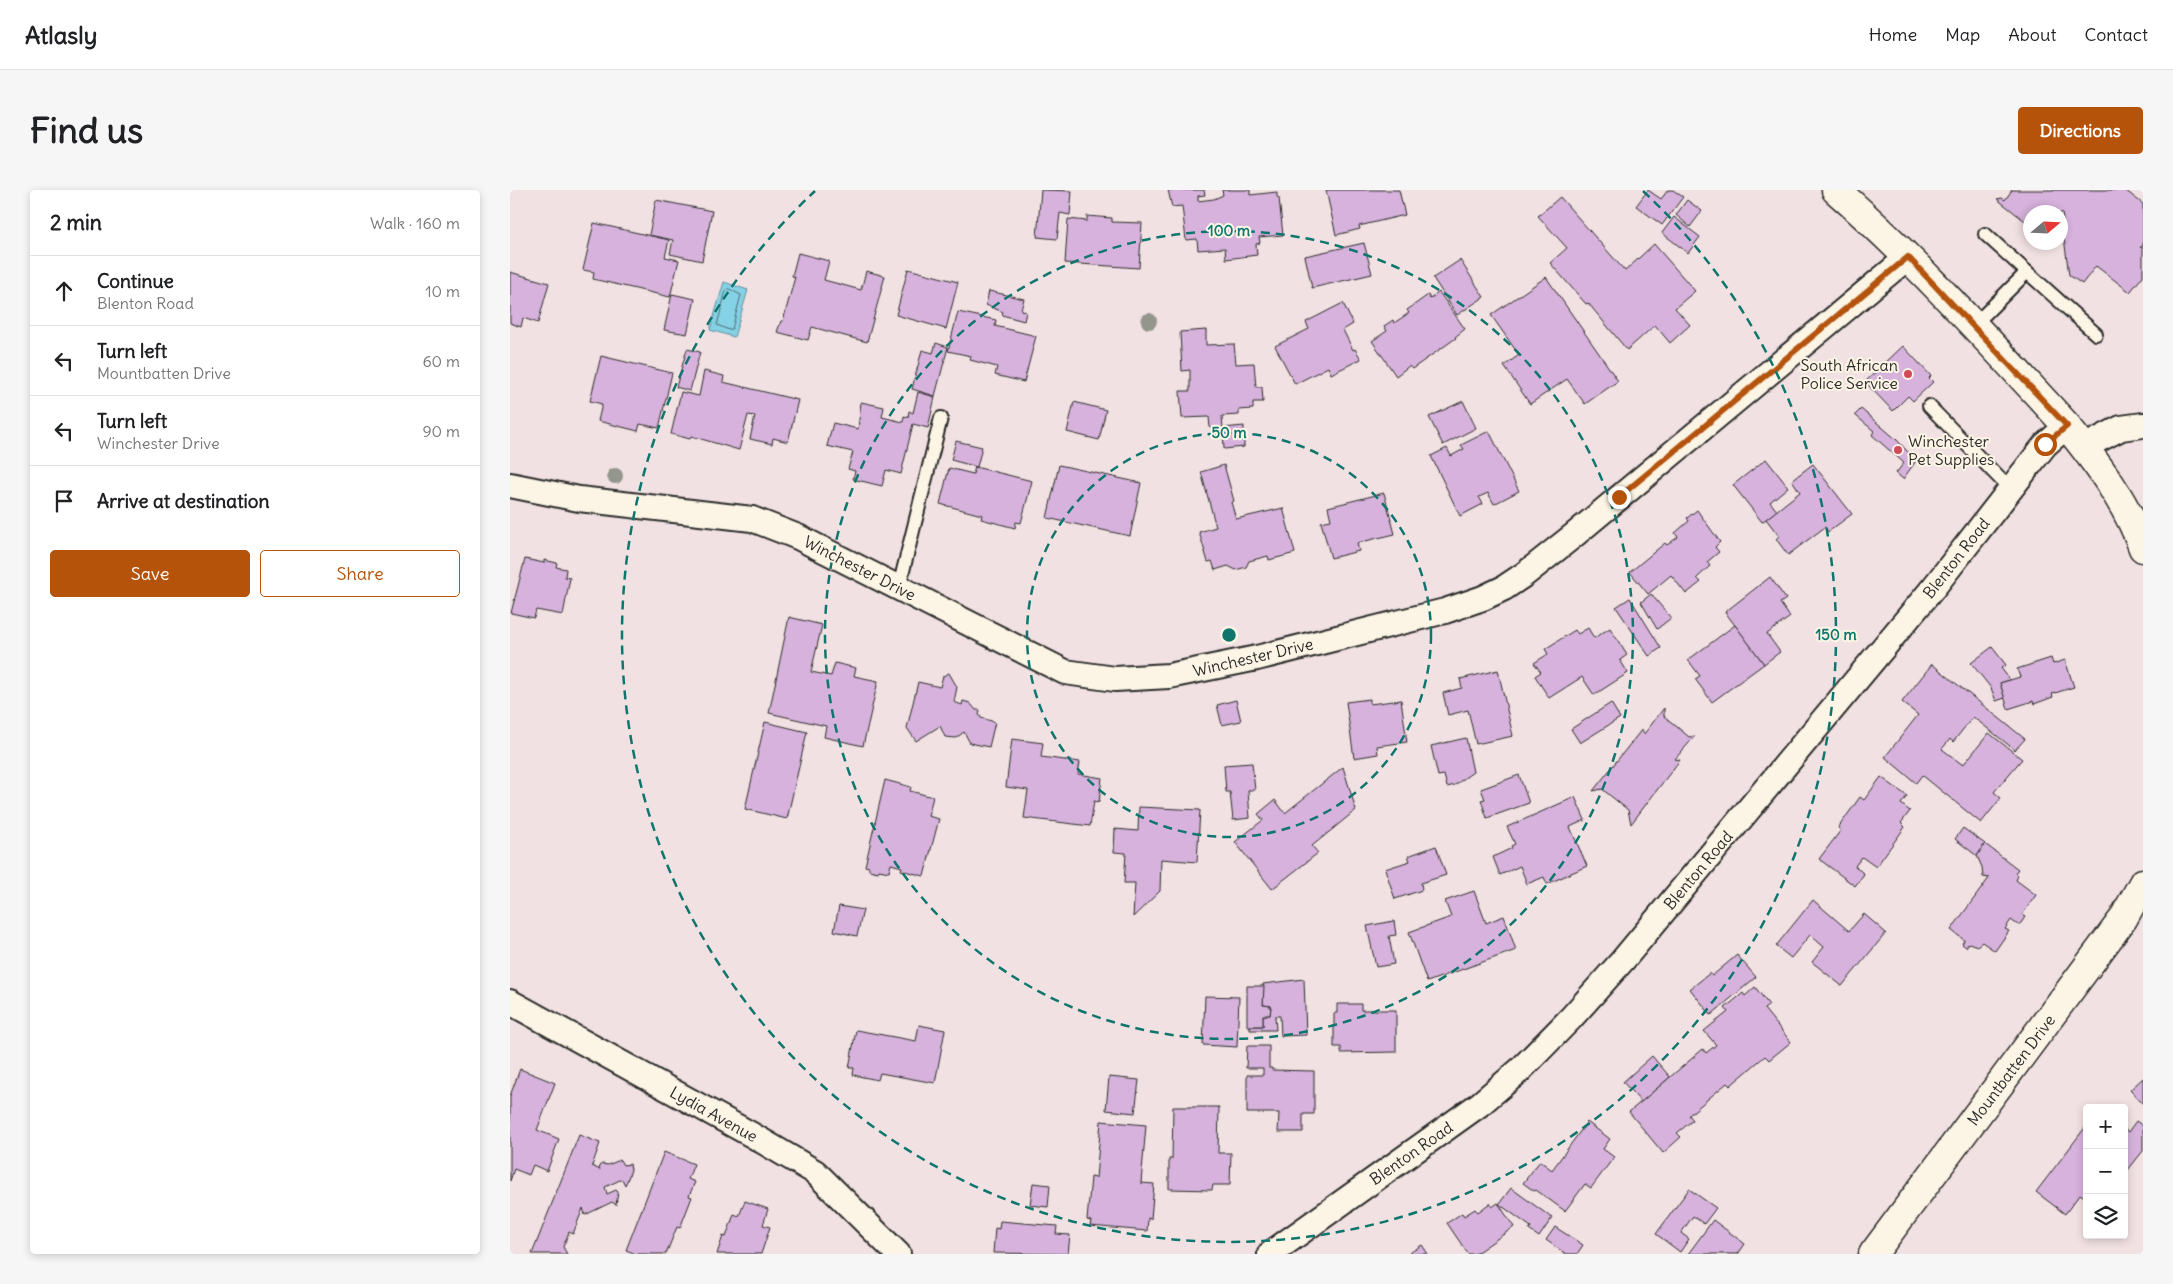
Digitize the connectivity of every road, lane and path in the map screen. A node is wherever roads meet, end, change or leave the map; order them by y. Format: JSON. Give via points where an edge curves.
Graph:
{"nodes":[{"id":1,"x":1836,"y":190,"type":"edge"},
{"id":2,"x":1985,"y":234,"type":"dead end"},
{"id":3,"x":1908,"y":257,"type":"junction"},
{"id":4,"x":2027,"y":272,"type":"junction"},
{"id":5,"x":1974,"y":324,"type":"junction"},
{"id":6,"x":2096,"y":334,"type":"dead end"},
{"id":7,"x":1929,"y":406,"type":"dead end"},
{"id":8,"x":941,"y":418,"type":"dead end"},
{"id":9,"x":2143,"y":425,"type":"edge"},
{"id":10,"x":2067,"y":426,"type":"junction"},
{"id":11,"x":2084,"y":447,"type":"junction"},
{"id":12,"x":510,"y":485,"type":"edge"},
{"id":13,"x":2010,"y":489,"type":"junction"},
{"id":14,"x":2143,"y":548,"type":"edge"},
{"id":15,"x":899,"y":588,"type":"junction"},
{"id":16,"x":2143,"y":883,"type":"edge"},
{"id":17,"x":510,"y":1002,"type":"edge"},
{"id":18,"x":898,"y":1254,"type":"edge"},
{"id":19,"x":1270,"y":1254,"type":"edge"},
{"id":20,"x":1873,"y":1254,"type":"edge"}],
"edges":[{"from":1,"to":3,"type":"main road"},
{"from":2,"to":4,"type":"lane"},
{"from":3,"to":5,"type":"main road"},
{"from":3,"to":15,"type":"street","name":"Winchester Drive","via":[[1525,574],[1483,598],[1445,611],[1238,662],[1169,676],[1115,679],[1065,672]]},
{"from":4,"to":5,"type":"lane"},
{"from":4,"to":6,"type":"lane"},
{"from":5,"to":10,"type":"main road"},
{"from":7,"to":13,"type":"lane"},
{"from":8,"to":15,"type":"lane"},
{"from":9,"to":11,"type":"street","via":[[2121,428]]},
{"from":10,"to":11,"type":"main road"},
{"from":10,"to":13,"type":"street","name":"Blenton Road","via":[[2045,444]]},
{"from":11,"to":14,"type":"main road","via":[[2124,505]]},
{"from":12,"to":15,"type":"street","name":"Winchester Drive","via":[[579,499],[752,519],[798,537]]},
{"from":13,"to":19,"type":"street","name":"Blenton Road","via":[[1934,587],[1571,1018],[1520,1070],[1480,1104]]},
{"from":16,"to":20,"type":"main road","name":"Mountbatten Drive","via":[[2123,919]]},
{"from":17,"to":18,"type":"street","name":"Lydia Avenue","via":[[815,1172]]}]}
